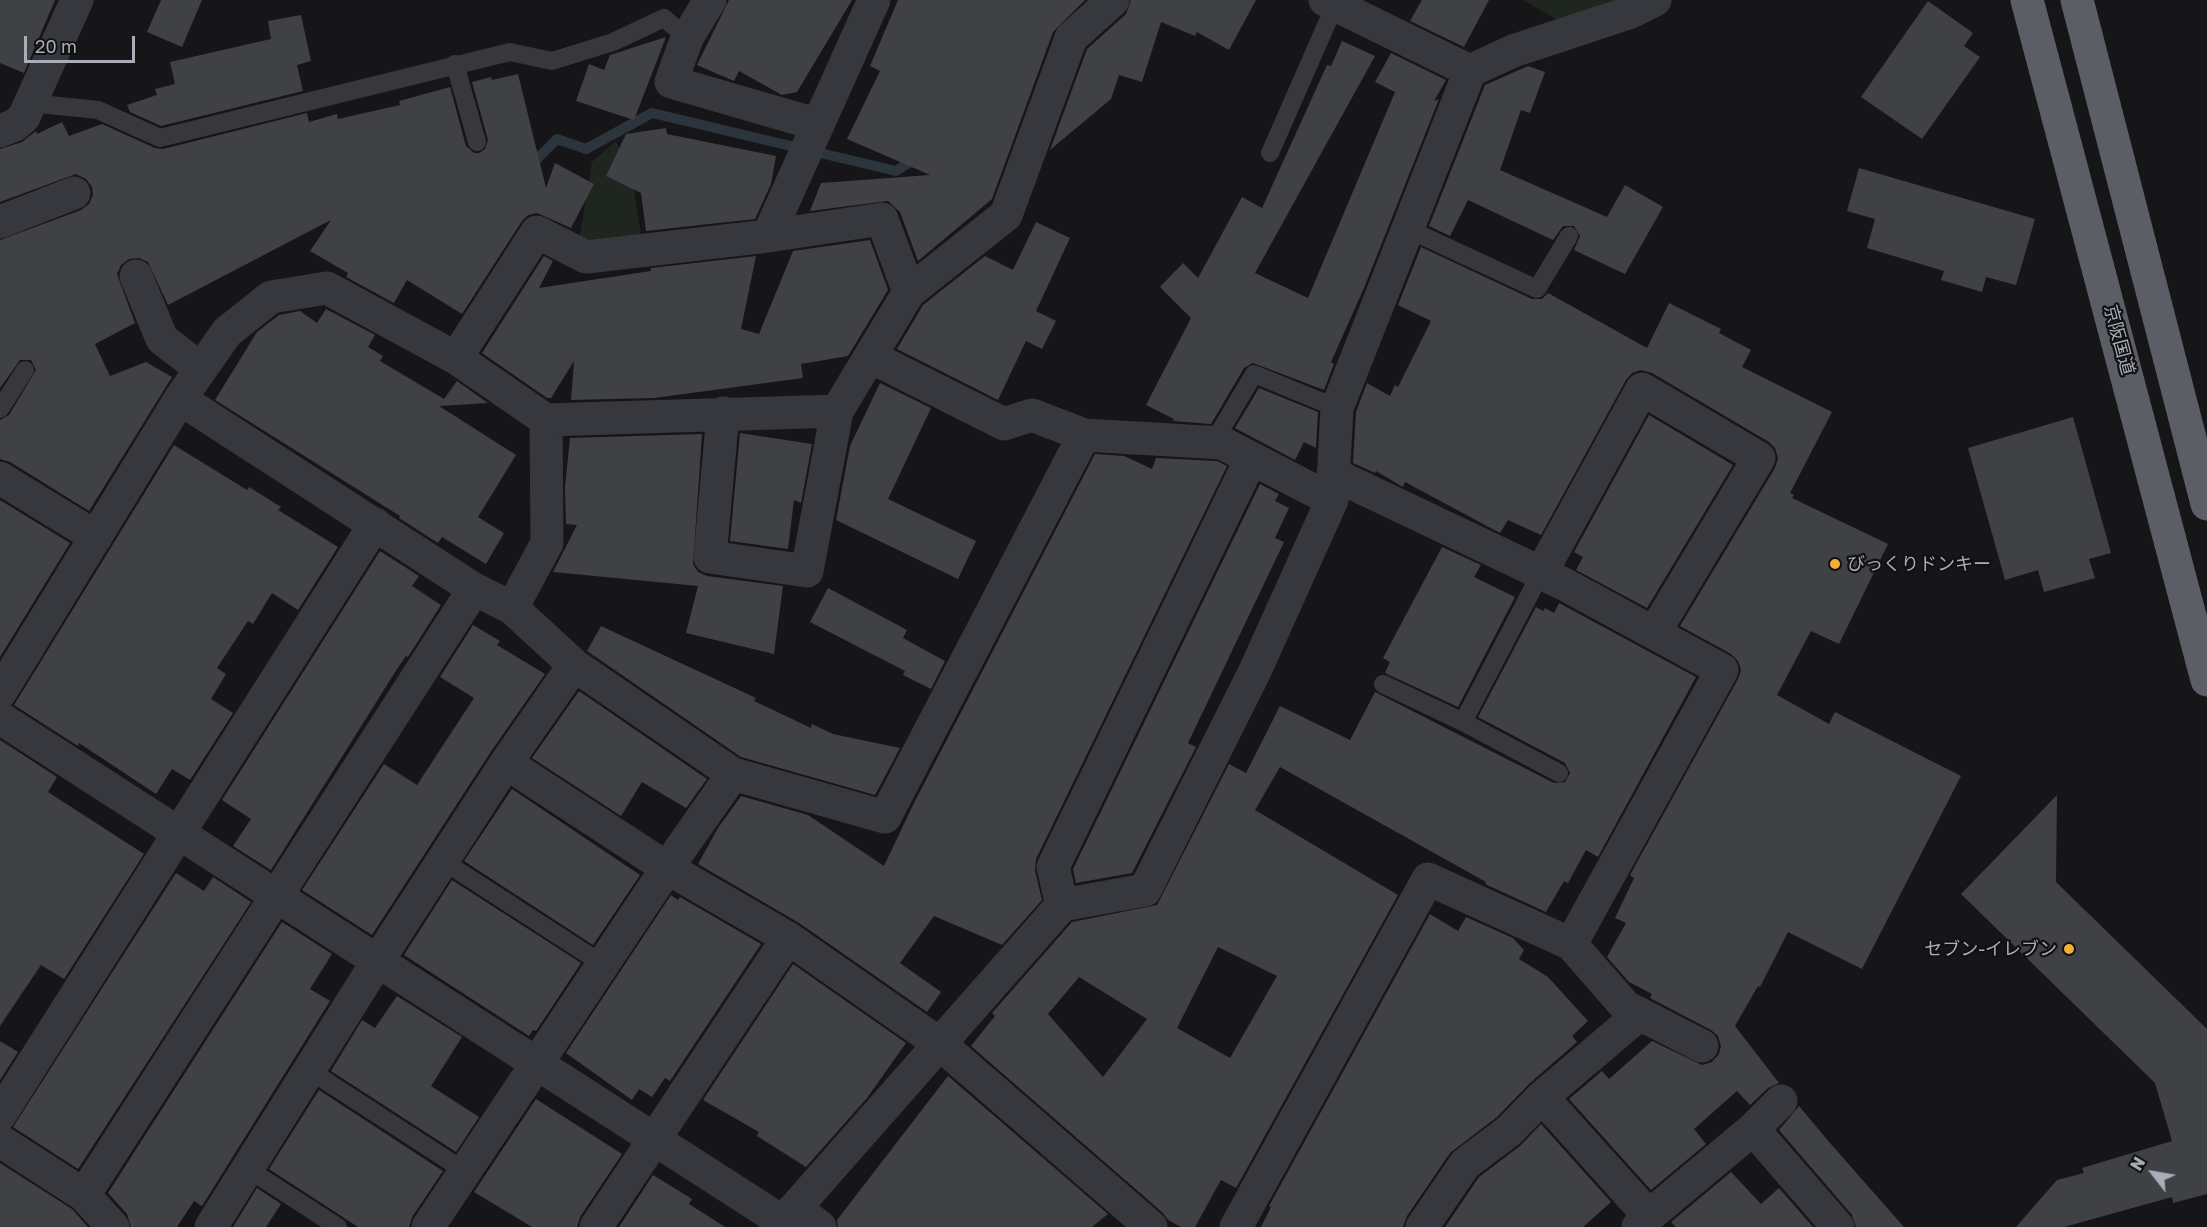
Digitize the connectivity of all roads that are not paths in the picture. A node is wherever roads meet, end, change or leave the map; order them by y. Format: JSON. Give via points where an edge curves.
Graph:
{"nodes":[{"id":1,"x":77,"y":0,"type":"edge"},
{"id":2,"x":710,"y":0,"type":"edge"},
{"id":3,"x":874,"y":0,"type":"edge"},
{"id":4,"x":1113,"y":0,"type":"edge"},
{"id":5,"x":1655,"y":0,"type":"edge"},
{"id":6,"x":2027,"y":0,"type":"edge"},
{"id":7,"x":2077,"y":0,"type":"edge"},
{"id":8,"x":1330,"y":2,"type":"edge"},
{"id":9,"x":687,"y":38,"type":"junction"},
{"id":10,"x":455,"y":64,"type":"junction"},
{"id":11,"x":1470,"y":71,"type":"junction"},
{"id":12,"x":30,"y":103,"type":"junction"},
{"id":13,"x":0,"y":131,"type":"edge"},
{"id":14,"x":477,"y":142,"type":"dead end"},
{"id":15,"x":808,"y":143,"type":"junction"},
{"id":16,"x":1270,"y":153,"type":"dead end"},
{"id":17,"x":74,"y":193,"type":"dead end"},
{"id":18,"x":0,"y":222,"type":"edge"},
{"id":19,"x":1408,"y":230,"type":"junction"},
{"id":20,"x":768,"y":236,"type":"junction"},
{"id":21,"x":1569,"y":236,"type":"dead end"},
{"id":22,"x":136,"y":276,"type":"dead end"},
{"id":23,"x":909,"y":292,"type":"junction"},
{"id":24,"x":871,"y":357,"type":"junction"},
{"id":25,"x":456,"y":358,"type":"junction"},
{"id":26,"x":201,"y":369,"type":"junction"},
{"id":27,"x":25,"y":370,"type":"dead end"},
{"id":28,"x":180,"y":399,"type":"junction"},
{"id":29,"x":1337,"y":408,"type":"junction"},
{"id":30,"x":0,"y":409,"type":"edge"},
{"id":31,"x":837,"y":411,"type":"junction"},
{"id":32,"x":723,"y":412,"type":"junction"},
{"id":33,"x":546,"y":420,"type":"junction"},
{"id":34,"x":1084,"y":435,"type":"junction"},
{"id":35,"x":1213,"y":443,"type":"junction"},
{"id":36,"x":1251,"y":459,"type":"junction"},
{"id":37,"x":0,"y":478,"type":"edge"},
{"id":38,"x":1334,"y":488,"type":"junction"},
{"id":39,"x":2207,"y":504,"type":"edge"},
{"id":40,"x":375,"y":524,"type":"junction"},
{"id":41,"x":96,"y":537,"type":"junction"},
{"id":42,"x":1541,"y":573,"type":"junction"},
{"id":43,"x":474,"y":589,"type":"junction"},
{"id":44,"x":512,"y":608,"type":"junction"},
{"id":45,"x":1654,"y":633,"type":"junction"},
{"id":46,"x":574,"y":665,"type":"junction"},
{"id":47,"x":2207,"y":680,"type":"edge"},
{"id":48,"x":1383,"y":684,"type":"dead end"},
{"id":49,"x":0,"y":693,"type":"edge"},
{"id":50,"x":0,"y":718,"type":"edge"},
{"id":51,"x":1463,"y":722,"type":"junction"},
{"id":52,"x":506,"y":763,"type":"junction"},
{"id":53,"x":1559,"y":773,"type":"dead end"},
{"id":54,"x":733,"y":774,"type":"junction"},
{"id":55,"x":177,"y":832,"type":"junction"},
{"id":56,"x":443,"y":861,"type":"junction"},
{"id":57,"x":667,"y":868,"type":"junction"},
{"id":58,"x":276,"y":897,"type":"junction"},
{"id":59,"x":1062,"y":905,"type":"junction"},
{"id":60,"x":788,"y":938,"type":"junction"},
{"id":61,"x":1571,"y":944,"type":"junction"},
{"id":62,"x":377,"y":962,"type":"junction"},
{"id":63,"x":604,"y":965,"type":"junction"},
{"id":64,"x":1640,"y":1014,"type":"junction"},
{"id":65,"x":940,"y":1044,"type":"junction"},
{"id":66,"x":1702,"y":1046,"type":"dead end"},
{"id":67,"x":537,"y":1066,"type":"junction"},
{"id":68,"x":309,"y":1070,"type":"junction"},
{"id":69,"x":1542,"y":1098,"type":"junction"},
{"id":70,"x":1781,"y":1101,"type":"dead end"},
{"id":71,"x":0,"y":1115,"type":"edge"},
{"id":72,"x":1754,"y":1129,"type":"junction"},
{"id":73,"x":653,"y":1139,"type":"junction"},
{"id":74,"x":0,"y":1141,"type":"edge"},
{"id":75,"x":248,"y":1169,"type":"junction"},
{"id":76,"x":466,"y":1172,"type":"junction"},
{"id":77,"x":84,"y":1196,"type":"junction"},
{"id":78,"x":793,"y":1220,"type":"edge"},
{"id":79,"x":1644,"y":1222,"type":"edge"},
{"id":80,"x":113,"y":1227,"type":"edge"},
{"id":81,"x":211,"y":1227,"type":"edge"},
{"id":82,"x":338,"y":1227,"type":"edge"},
{"id":83,"x":428,"y":1227,"type":"edge"},
{"id":84,"x":596,"y":1227,"type":"edge"},
{"id":85,"x":1151,"y":1227,"type":"edge"},
{"id":86,"x":1236,"y":1227,"type":"edge"},
{"id":87,"x":1422,"y":1227,"type":"edge"},
{"id":88,"x":1838,"y":1227,"type":"edge"}],
"edges":[{"from":1,"to":12,"type":"street"},
{"from":2,"to":9,"type":"street"},
{"from":3,"to":15,"type":"street"},
{"from":4,"to":23,"type":"street","via":[[1071,39],[1006,215]]},
{"from":5,"to":11,"type":"street","via":[[1631,12],[1513,51]]},
{"from":6,"to":47,"type":"highway","name":"京阪国道"},
{"from":7,"to":39,"type":"highway"},
{"from":8,"to":11,"type":"street"},
{"from":8,"to":16,"type":"lane"},
{"from":9,"to":10,"type":"lane","via":[[664,18],[613,42],[552,61],[510,52]]},
{"from":9,"to":15,"type":"street","via":[[671,82]]},
{"from":10,"to":12,"type":"lane","via":[[160,138],[98,110]]},
{"from":10,"to":14,"type":"lane"},
{"from":11,"to":19,"type":"street"},
{"from":12,"to":13,"type":"street","via":[[24,117]]},
{"from":15,"to":20,"type":"street"},
{"from":17,"to":18,"type":"street"},
{"from":19,"to":21,"type":"lane","via":[[1537,289]]},
{"from":19,"to":29,"type":"street"},
{"from":20,"to":23,"type":"street","via":[[882,219]]},
{"from":20,"to":25,"type":"street","via":[[586,257],[537,232]]},
{"from":22,"to":26,"type":"street","via":[[162,339]]},
{"from":23,"to":24,"type":"street"},
{"from":24,"to":31,"type":"street"},
{"from":24,"to":34,"type":"street","via":[[1004,424],[1032,415]]},
{"from":25,"to":26,"type":"street","via":[[327,288],[271,297],[226,332]]},
{"from":25,"to":33,"type":"street"},
{"from":26,"to":28,"type":"street"},
{"from":27,"to":30,"type":"lane"},
{"from":28,"to":40,"type":"street"},
{"from":28,"to":41,"type":"street"},
{"from":29,"to":35,"type":"lane","via":[[1254,374]]},
{"from":29,"to":38,"type":"street"},
{"from":31,"to":32,"type":"street"},
{"from":31,"to":32,"type":"street","via":[[807,571],[710,557]]},
{"from":32,"to":33,"type":"street"},
{"from":33,"to":44,"type":"street","via":[[547,543]]},
{"from":34,"to":35,"type":"street"},
{"from":34,"to":54,"type":"street","via":[[885,817]]},
{"from":35,"to":36,"type":"street","via":[[1222,443]]},
{"from":36,"to":38,"type":"street"},
{"from":36,"to":59,"type":"street","via":[[1053,867]]},
{"from":37,"to":41,"type":"street"},
{"from":38,"to":42,"type":"street"},
{"from":38,"to":59,"type":"street","via":[[1254,673],[1145,891]]},
{"from":40,"to":43,"type":"street"},
{"from":40,"to":55,"type":"street"},
{"from":41,"to":49,"type":"street"},
{"from":42,"to":45,"type":"street"},
{"from":42,"to":45,"type":"street","via":[[1642,389],[1759,458]]},
{"from":42,"to":51,"type":"lane"},
{"from":43,"to":44,"type":"street"},
{"from":43,"to":58,"type":"street"},
{"from":44,"to":46,"type":"street"},
{"from":45,"to":61,"type":"street","via":[[1722,670]]},
{"from":46,"to":52,"type":"street"},
{"from":46,"to":54,"type":"street"},
{"from":48,"to":51,"type":"lane"},
{"from":50,"to":55,"type":"street"},
{"from":51,"to":53,"type":"lane"},
{"from":52,"to":56,"type":"street"},
{"from":52,"to":57,"type":"street"},
{"from":54,"to":57,"type":"street"},
{"from":55,"to":58,"type":"street"},
{"from":55,"to":71,"type":"street"},
{"from":56,"to":62,"type":"street"},
{"from":56,"to":63,"type":"lane"},
{"from":57,"to":60,"type":"street"},
{"from":57,"to":63,"type":"street"},
{"from":58,"to":62,"type":"street"},
{"from":58,"to":77,"type":"street"},
{"from":59,"to":65,"type":"street"},
{"from":60,"to":65,"type":"street"},
{"from":60,"to":73,"type":"street"},
{"from":61,"to":64,"type":"street","via":[[1626,1007]]},
{"from":61,"to":86,"type":"street","via":[[1428,879]]},
{"from":62,"to":67,"type":"street"},
{"from":62,"to":68,"type":"street"},
{"from":63,"to":67,"type":"street"},
{"from":64,"to":66,"type":"street"},
{"from":64,"to":69,"type":"street"},
{"from":65,"to":78,"type":"street"},
{"from":65,"to":85,"type":"street"},
{"from":67,"to":73,"type":"street"},
{"from":67,"to":76,"type":"street"},
{"from":68,"to":75,"type":"street"},
{"from":68,"to":76,"type":"lane"},
{"from":69,"to":79,"type":"street"},
{"from":69,"to":87,"type":"street","via":[[1509,1131],[1465,1164]]},
{"from":70,"to":72,"type":"street"},
{"from":72,"to":79,"type":"street"},
{"from":72,"to":88,"type":"street"},
{"from":73,"to":78,"type":"street"},
{"from":73,"to":84,"type":"street"},
{"from":74,"to":77,"type":"street"},
{"from":75,"to":81,"type":"street"},
{"from":75,"to":82,"type":"lane"},
{"from":76,"to":83,"type":"street"},
{"from":77,"to":80,"type":"street"}]}
